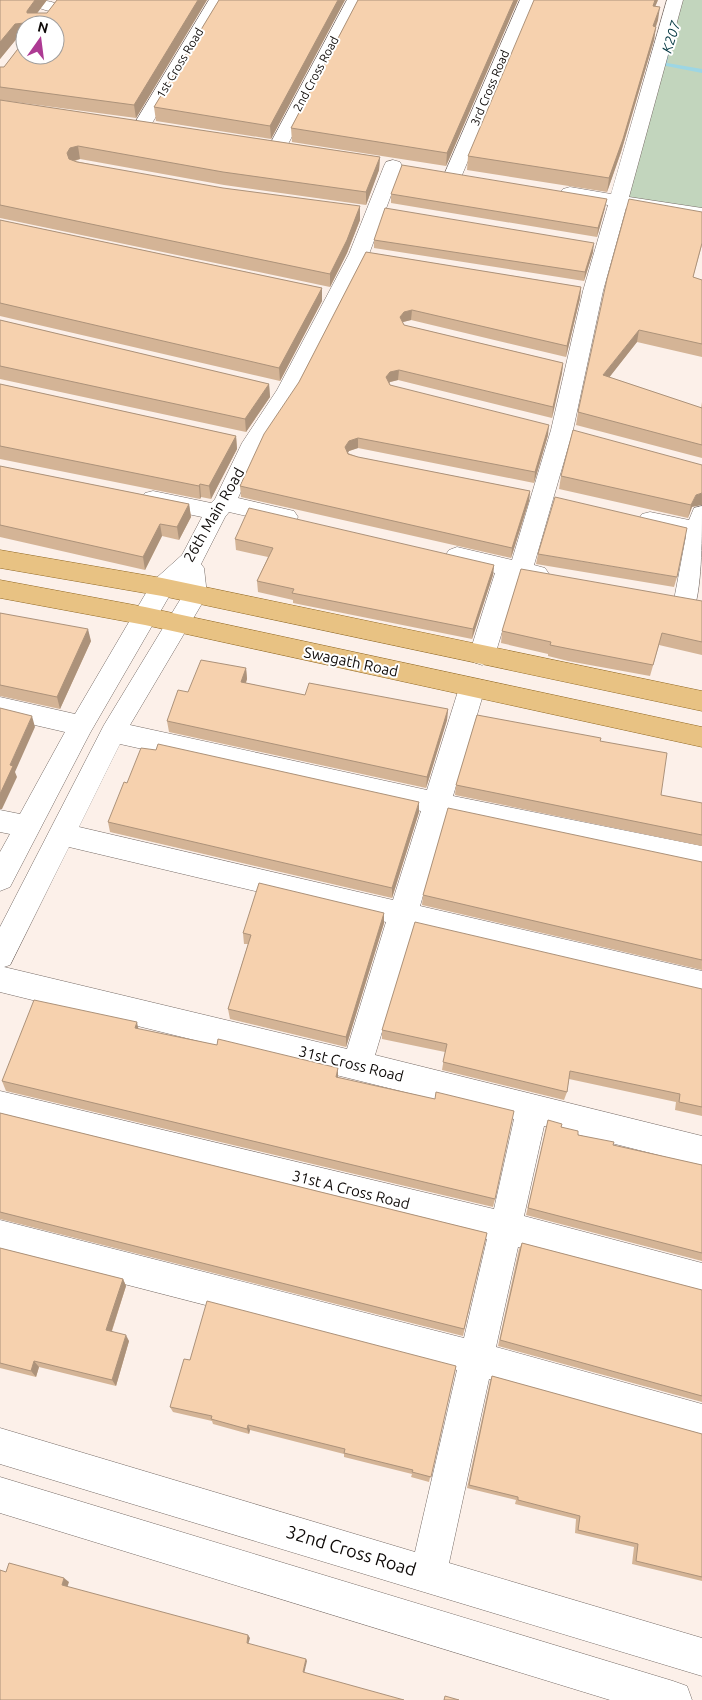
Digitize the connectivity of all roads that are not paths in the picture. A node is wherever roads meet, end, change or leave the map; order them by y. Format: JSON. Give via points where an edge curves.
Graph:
{"nodes":[{"id":1,"x":37,"y":0,"type":"edge"},
{"id":2,"x":218,"y":0,"type":"edge"},
{"id":3,"x":355,"y":0,"type":"edge"},
{"id":4,"x":528,"y":0,"type":"edge"},
{"id":5,"x":675,"y":0,"type":"edge"},
{"id":6,"x":51,"y":9,"type":"edge"},
{"id":7,"x":123,"y":124,"type":"edge"},
{"id":8,"x":142,"y":126,"type":"junction"},
{"id":9,"x":161,"y":129,"type":"edge"},
{"id":10,"x":258,"y":145,"type":"edge"},
{"id":11,"x":277,"y":148,"type":"junction"},
{"id":12,"x":297,"y":151,"type":"edge"},
{"id":13,"x":393,"y":166,"type":"dead end"},
{"id":14,"x":472,"y":178,"type":"edge"},
{"id":15,"x":550,"y":190,"type":"edge"},
{"id":16,"x":618,"y":201,"type":"junction"},
{"id":17,"x":702,"y":214,"type":"edge"},
{"id":18,"x":132,"y":495,"type":"edge"},
{"id":19,"x":220,"y":508,"type":"junction"},
{"id":20,"x":631,"y":516,"type":"edge"},
{"id":21,"x":700,"y":522,"type":"edge"},
{"id":22,"x":309,"y":523,"type":"edge"},
{"id":23,"x":433,"y":551,"type":"edge"},
{"id":24,"x":0,"y":559,"type":"edge"},
{"id":25,"x":191,"y":561,"type":"junction"},
{"id":26,"x":515,"y":570,"type":"junction"},
{"id":27,"x":559,"y":578,"type":"edge"},
{"id":28,"x":162,"y":587,"type":"junction"},
{"id":29,"x":0,"y":589,"type":"edge"},
{"id":30,"x":195,"y":594,"type":"junction"},
{"id":31,"x":685,"y":600,"type":"edge"},
{"id":32,"x":145,"y":616,"type":"junction"},
{"id":33,"x":178,"y":624,"type":"junction"},
{"id":34,"x":482,"y":655,"type":"junction"},
{"id":35,"x":472,"y":688,"type":"junction"},
{"id":36,"x":702,"y":701,"type":"edge"},
{"id":37,"x":0,"y":707,"type":"edge"},
{"id":38,"x":81,"y":726,"type":"junction"},
{"id":39,"x":113,"y":732,"type":"junction"},
{"id":40,"x":702,"y":737,"type":"edge"},
{"id":41,"x":435,"y":804,"type":"junction"},
{"id":42,"x":0,"y":821,"type":"edge"},
{"id":43,"x":27,"y":827,"type":"junction"},
{"id":44,"x":60,"y":834,"type":"junction"},
{"id":45,"x":702,"y":858,"type":"edge"},
{"id":46,"x":0,"y":879,"type":"edge"},
{"id":47,"x":402,"y":913,"type":"junction"},
{"id":48,"x":0,"y":956,"type":"edge"},
{"id":49,"x":0,"y":979,"type":"edge"},
{"id":50,"x":702,"y":984,"type":"edge"},
{"id":51,"x":357,"y":1065,"type":"junction"},
{"id":52,"x":0,"y":1105,"type":"edge"},
{"id":53,"x":532,"y":1109,"type":"junction"},
{"id":54,"x":702,"y":1151,"type":"edge"},
{"id":55,"x":504,"y":1227,"type":"junction"},
{"id":56,"x":0,"y":1236,"type":"edge"},
{"id":57,"x":702,"y":1279,"type":"edge"},
{"id":58,"x":475,"y":1358,"type":"junction"},
{"id":59,"x":702,"y":1420,"type":"edge"},
{"id":60,"x":0,"y":1446,"type":"edge"},
{"id":61,"x":0,"y":1495,"type":"edge"},
{"id":62,"x":428,"y":1575,"type":"junction"},
{"id":63,"x":702,"y":1657,"type":"edge"},
{"id":64,"x":673,"y":1700,"type":"edge"}],
"edges":[{"from":1,"to":6,"type":"street"},
{"from":2,"to":8,"type":"street","name":"1st Cross Road"},
{"from":3,"to":11,"type":"street","name":"2nd Cross Road"},
{"from":4,"to":14,"type":"street","name":"3rd Cross Road","via":[[444,174]]},
{"from":5,"to":16,"type":"street"},
{"from":7,"to":8,"type":"street"},
{"from":8,"to":9,"type":"street"},
{"from":10,"to":11,"type":"street"},
{"from":11,"to":12,"type":"street"},
{"from":13,"to":19,"type":"street","name":"26th Main Road","via":[[376,211],[368,256],[327,294],[277,390],[243,441]]},
{"from":15,"to":16,"type":"street"},
{"from":16,"to":17,"type":"street"},
{"from":16,"to":26,"type":"street","via":[[596,245],[583,289],[565,366],[562,430],[545,496]]},
{"from":18,"to":19,"type":"street"},
{"from":19,"to":22,"type":"street"},
{"from":19,"to":25,"type":"street","name":"26th Main Road"},
{"from":20,"to":21,"type":"street"},
{"from":21,"to":31,"type":"street"},
{"from":23,"to":26,"type":"street"},
{"from":24,"to":28,"type":"main road"},
{"from":25,"to":28,"type":"street","name":"26th Main Road"},
{"from":25,"to":30,"type":"street"},
{"from":26,"to":27,"type":"street"},
{"from":26,"to":34,"type":"street"},
{"from":28,"to":30,"type":"main road"},
{"from":28,"to":32,"type":"street","name":"26th Main Road"},
{"from":29,"to":32,"type":"main road","name":"Swagath Road"},
{"from":30,"to":33,"type":"street"},
{"from":30,"to":34,"type":"main road"},
{"from":32,"to":33,"type":"main road","name":"Swagath Road"},
{"from":32,"to":38,"type":"street","name":"26th Main Road"},
{"from":33,"to":35,"type":"main road","name":"Swagath Road"},
{"from":33,"to":39,"type":"street"},
{"from":34,"to":36,"type":"main road"},
{"from":35,"to":40,"type":"main road","name":"Swagath Road"},
{"from":35,"to":41,"type":"street"},
{"from":37,"to":38,"type":"street"},
{"from":38,"to":43,"type":"street","name":"26th Main Road"},
{"from":39,"to":41,"type":"street"},
{"from":39,"to":44,"type":"street"},
{"from":41,"to":45,"type":"street"},
{"from":41,"to":47,"type":"street"},
{"from":42,"to":43,"type":"street"},
{"from":43,"to":46,"type":"street","name":"26th Main Road"},
{"from":44,"to":47,"type":"street"},
{"from":44,"to":48,"type":"street"},
{"from":47,"to":50,"type":"street"},
{"from":47,"to":51,"type":"street"},
{"from":49,"to":51,"type":"street","name":"31st Cross Road"},
{"from":51,"to":53,"type":"street","name":"31st Cross Road"},
{"from":52,"to":55,"type":"street","name":"31st A Cross Road"},
{"from":53,"to":54,"type":"street","name":"31st Cross Road"},
{"from":53,"to":55,"type":"street"},
{"from":55,"to":57,"type":"street","name":"31st A Cross Road"},
{"from":55,"to":58,"type":"street"},
{"from":56,"to":58,"type":"street"},
{"from":58,"to":59,"type":"street"},
{"from":58,"to":62,"type":"street"},
{"from":60,"to":62,"type":"street","name":"32nd Cross Road"},
{"from":61,"to":64,"type":"street"},
{"from":62,"to":63,"type":"street","name":"32nd Cross Road"}]}
